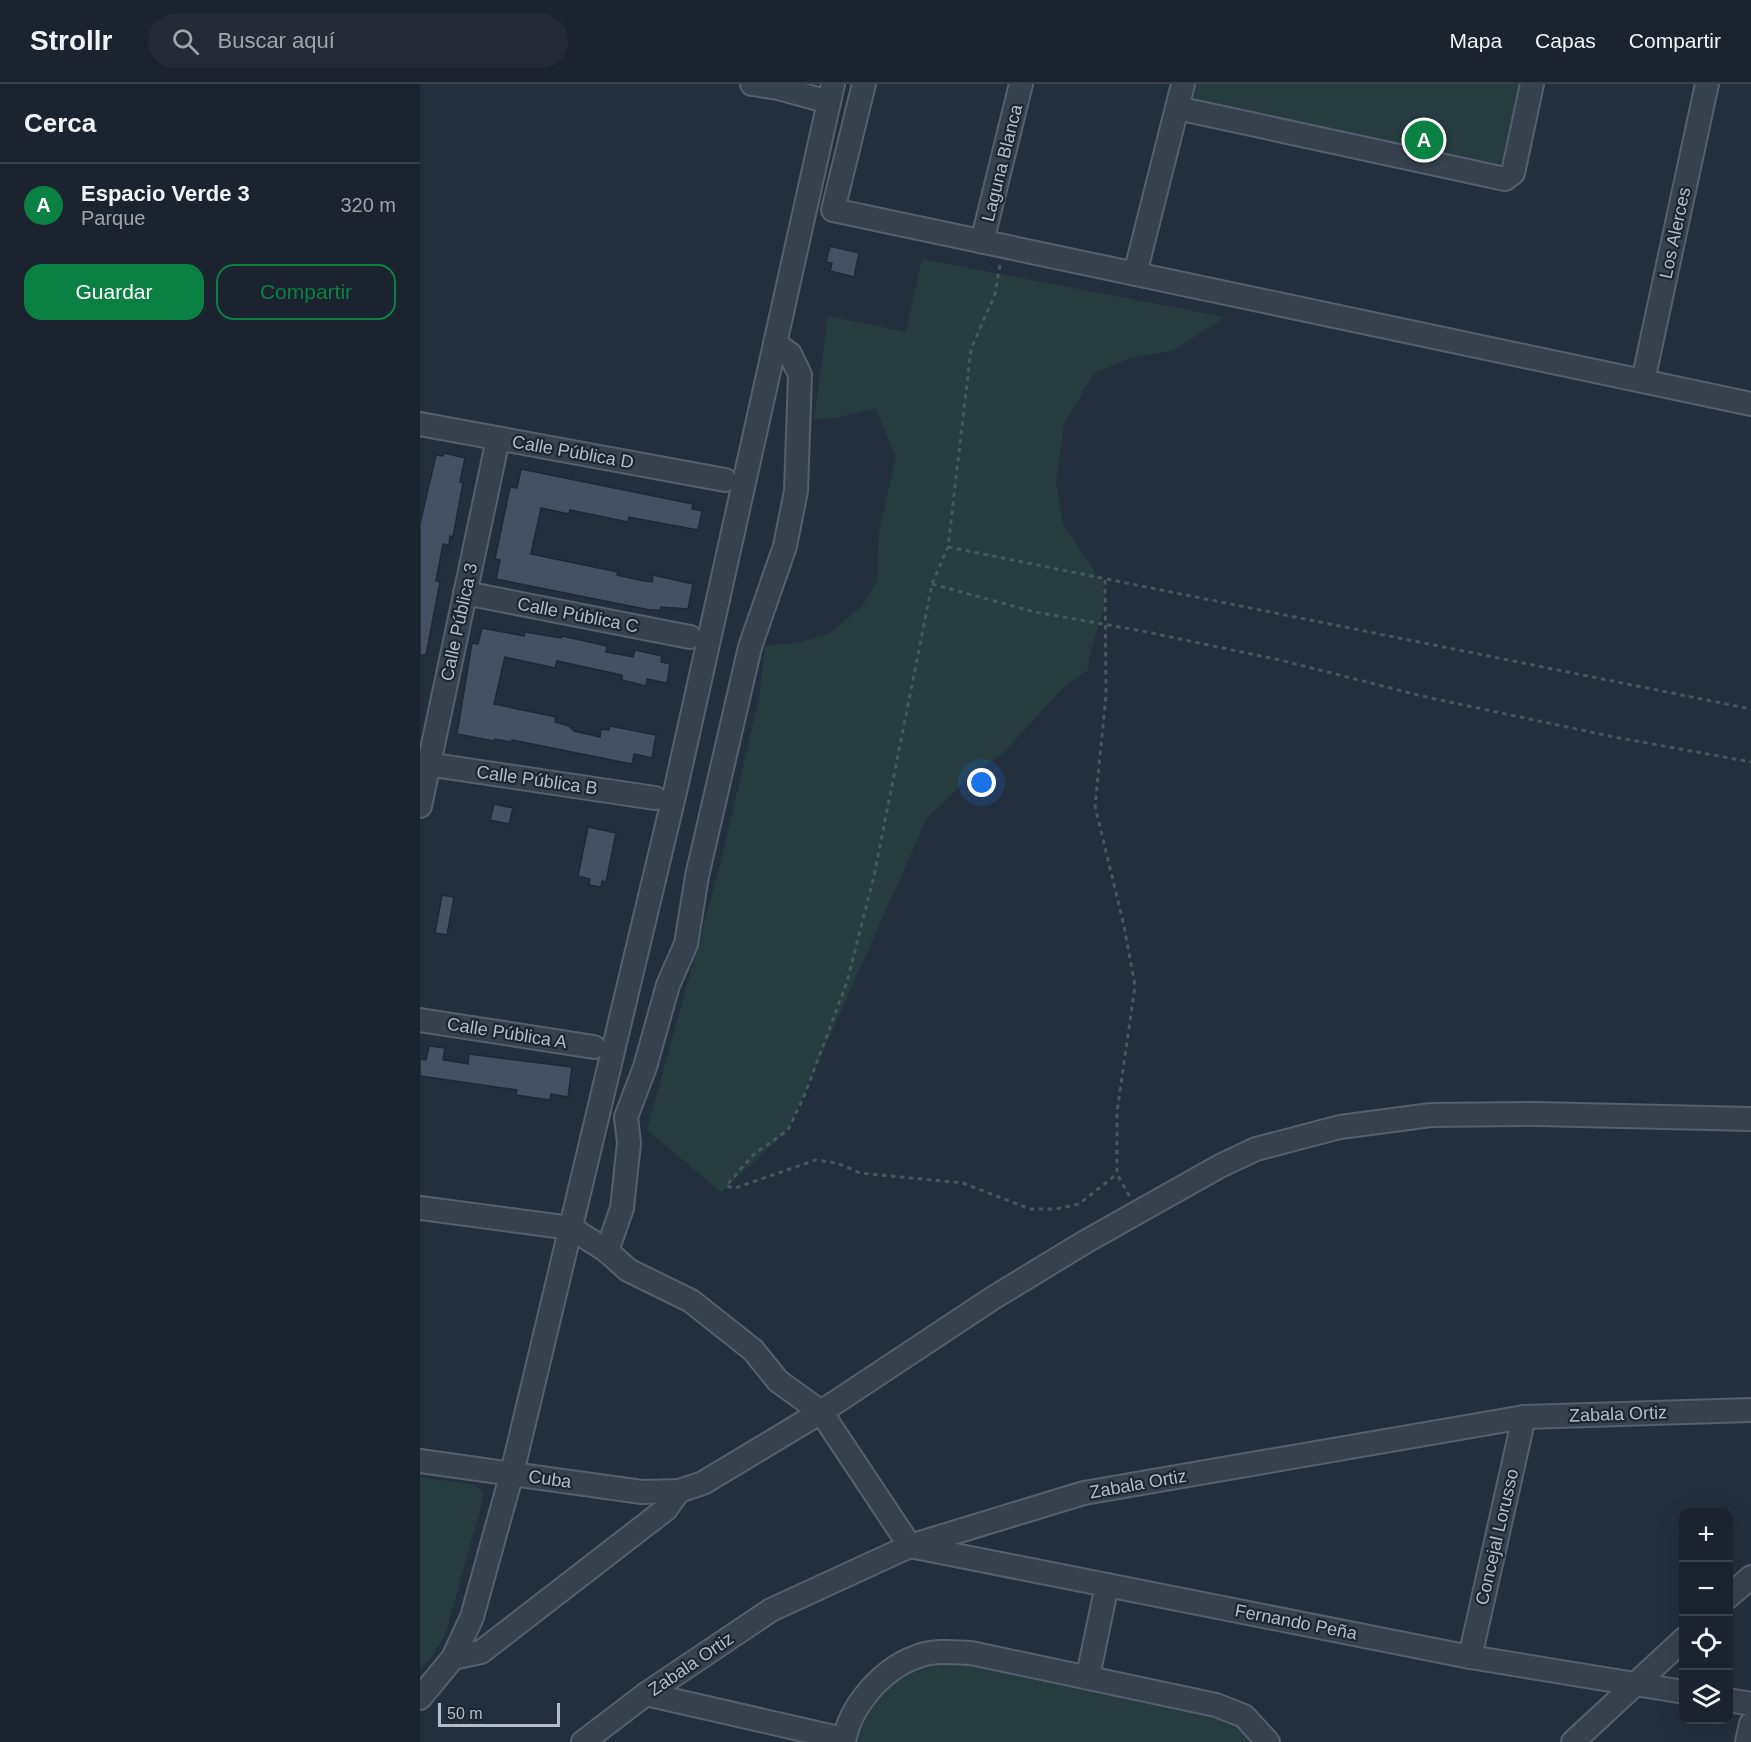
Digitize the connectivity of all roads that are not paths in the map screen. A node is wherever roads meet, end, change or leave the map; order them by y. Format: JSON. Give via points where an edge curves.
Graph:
{"nodes":[{"id":1,"x":752,"y":84,"type":"edge"},
{"id":2,"x":864,"y":84,"type":"edge"},
{"id":3,"x":1021,"y":84,"type":"edge"},
{"id":4,"x":1183,"y":84,"type":"edge"},
{"id":5,"x":1532,"y":84,"type":"edge"},
{"id":6,"x":1707,"y":84,"type":"edge"},
{"id":7,"x":831,"y":93,"type":"edge"},
{"id":8,"x":1177,"y":108,"type":"junction"},
{"id":9,"x":990,"y":244,"type":"junction"},
{"id":10,"x":1135,"y":274,"type":"junction"},
{"id":11,"x":775,"y":343,"type":"junction"},
{"id":12,"x":1643,"y":381,"type":"junction"},
{"id":13,"x":1751,"y":404,"type":"edge"},
{"id":14,"x":420,"y":424,"type":"edge"},
{"id":15,"x":498,"y":439,"type":"junction"},
{"id":16,"x":725,"y":480,"type":"dead end"},
{"id":17,"x":465,"y":593,"type":"junction"},
{"id":18,"x":690,"y":637,"type":"dead end"},
{"id":19,"x":425,"y":764,"type":"edge"},
{"id":20,"x":655,"y":798,"type":"dead end"},
{"id":21,"x":420,"y":806,"type":"edge"},
{"id":22,"x":420,"y":1020,"type":"edge"},
{"id":23,"x":594,"y":1047,"type":"dead end"},
{"id":24,"x":1751,"y":1119,"type":"edge"},
{"id":25,"x":420,"y":1208,"type":"edge"},
{"id":26,"x":571,"y":1228,"type":"junction"},
{"id":27,"x":607,"y":1251,"type":"junction"},
{"id":28,"x":1751,"y":1410,"type":"edge"},
{"id":29,"x":820,"y":1412,"type":"junction"},
{"id":30,"x":1524,"y":1417,"type":"junction"},
{"id":31,"x":420,"y":1461,"type":"edge"},
{"id":32,"x":512,"y":1473,"type":"junction"},
{"id":33,"x":679,"y":1491,"type":"junction"},
{"id":34,"x":910,"y":1546,"type":"junction"},
{"id":35,"x":1751,"y":1577,"type":"edge"},
{"id":36,"x":1107,"y":1585,"type":"junction"},
{"id":37,"x":1733,"y":1593,"type":"edge"},
{"id":38,"x":1679,"y":1643,"type":"edge"},
{"id":39,"x":1470,"y":1657,"type":"junction"},
{"id":40,"x":453,"y":1658,"type":"junction"},
{"id":41,"x":1088,"y":1676,"type":"junction"},
{"id":42,"x":1636,"y":1683,"type":"junction"},
{"id":43,"x":1679,"y":1691,"type":"edge"},
{"id":44,"x":646,"y":1694,"type":"junction"},
{"id":45,"x":420,"y":1698,"type":"edge"},
{"id":46,"x":1733,"y":1701,"type":"edge"},
{"id":47,"x":1751,"y":1704,"type":"edge"},
{"id":48,"x":1751,"y":1724,"type":"edge"},
{"id":49,"x":844,"y":1741,"type":"edge"},
{"id":50,"x":583,"y":1742,"type":"edge"},
{"id":51,"x":1268,"y":1742,"type":"edge"},
{"id":52,"x":1573,"y":1742,"type":"edge"},
{"id":53,"x":1747,"y":1742,"type":"edge"}],
"edges":[{"from":1,"to":7,"type":"street"},
{"from":2,"to":9,"type":"street","via":[[833,210]]},
{"from":3,"to":9,"type":"street","name":"Laguna Blanca"},
{"from":4,"to":8,"type":"street"},
{"from":5,"to":8,"type":"street","via":[[1513,173],[1505,179]]},
{"from":6,"to":12,"type":"street","name":"Los Alerces"},
{"from":7,"to":11,"type":"street"},
{"from":8,"to":10,"type":"street"},
{"from":9,"to":10,"type":"street"},
{"from":10,"to":12,"type":"street"},
{"from":11,"to":26,"type":"street","via":[[675,792]]},
{"from":11,"to":27,"type":"street","via":[[790,354],[800,375],[796,491],[785,546],[750,647],[697,876],[686,944],[668,985],[626,1117],[629,1143],[622,1208]]},
{"from":12,"to":13,"type":"street"},
{"from":14,"to":15,"type":"street","name":"Calle Pública D"},
{"from":15,"to":16,"type":"street","name":"Calle Pública D"},
{"from":15,"to":17,"type":"street","name":"Calle Pública 3"},
{"from":17,"to":18,"type":"street","name":"Calle Pública C"},
{"from":17,"to":19,"type":"street","name":"Calle Pública 3"},
{"from":19,"to":20,"type":"street","name":"Calle Pública B"},
{"from":19,"to":21,"type":"street","name":"Calle Pública 3"},
{"from":22,"to":23,"type":"street","name":"Calle Pública A"},
{"from":24,"to":29,"type":"street","via":[[1431,1115],[1384,1120],[1256,1149],[1138,1211],[993,1298]]},
{"from":25,"to":26,"type":"street"},
{"from":26,"to":27,"type":"street"},
{"from":26,"to":32,"type":"street"},
{"from":27,"to":29,"type":"street","via":[[628,1270],[691,1301],[753,1350],[778,1381]]},
{"from":28,"to":30,"type":"street","name":"Zabala Ortiz"},
{"from":29,"to":33,"type":"street","via":[[703,1483]]},
{"from":29,"to":34,"type":"street"},
{"from":30,"to":34,"type":"street","name":"Zabala Ortiz","via":[[1084,1493]]},
{"from":30,"to":39,"type":"street","name":"Concejal Lorusso"},
{"from":31,"to":32,"type":"street","name":"Cuba"},
{"from":32,"to":33,"type":"street","name":"Cuba","via":[[642,1492]]},
{"from":32,"to":40,"type":"street","via":[[472,1617]]},
{"from":33,"to":40,"type":"street","via":[[666,1509],[481,1652]]},
{"from":34,"to":36,"type":"street","name":"Fernando Peña"},
{"from":34,"to":44,"type":"street","name":"Zabala Ortiz","via":[[771,1610]]},
{"from":35,"to":37,"type":"street"},
{"from":36,"to":39,"type":"street","name":"Fernando Peña"},
{"from":36,"to":41,"type":"street"},
{"from":38,"to":42,"type":"street"},
{"from":39,"to":42,"type":"street","name":"Fernando Peña"},
{"from":40,"to":45,"type":"street"},
{"from":41,"to":49,"type":"street","via":[[971,1653],[944,1651],[915,1657],[886,1673],[861,1702]]},
{"from":41,"to":51,"type":"street","via":[[1216,1705],[1244,1716]]},
{"from":42,"to":43,"type":"street","name":"Fernando Peña"},
{"from":42,"to":52,"type":"street"},
{"from":44,"to":49,"type":"street"},
{"from":44,"to":50,"type":"street","name":"Zabala Ortiz"},
{"from":46,"to":47,"type":"street"},
{"from":48,"to":53,"type":"street"}]}
